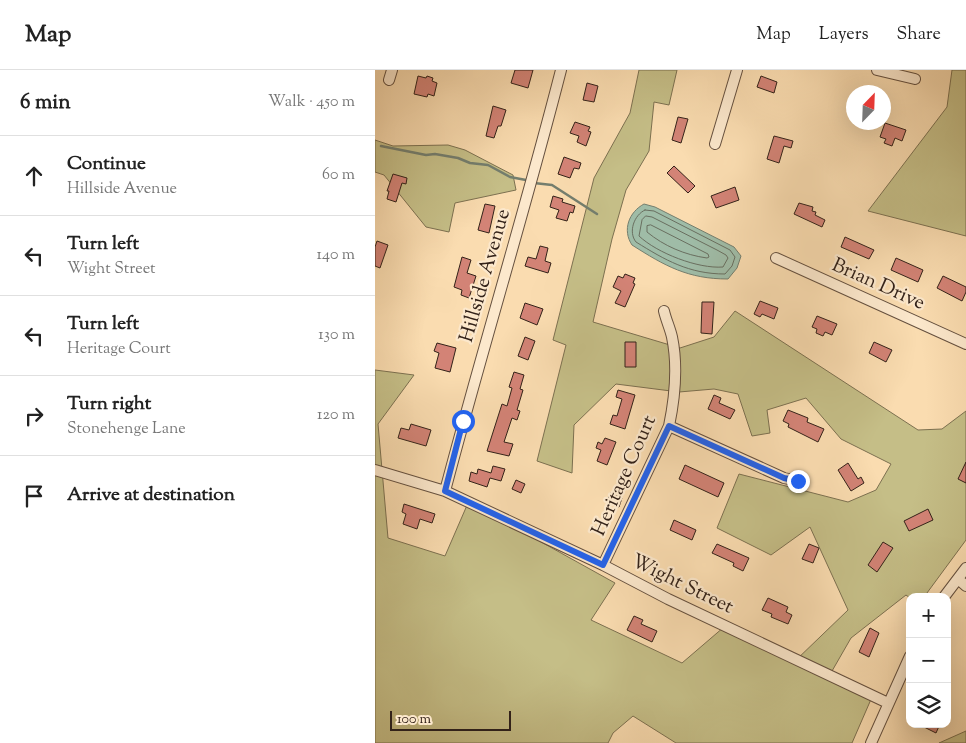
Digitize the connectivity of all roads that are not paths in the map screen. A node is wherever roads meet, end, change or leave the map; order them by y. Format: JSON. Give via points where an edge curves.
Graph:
{"nodes":[{"id":1,"x":561,"y":70,"type":"edge"},
{"id":2,"x":737,"y":70,"type":"edge"},
{"id":3,"x":877,"y":70,"type":"edge"},
{"id":4,"x":915,"y":79,"type":"dead end"},
{"id":5,"x":715,"y":144,"type":"dead end"},
{"id":6,"x":776,"y":258,"type":"dead end"},
{"id":7,"x":664,"y":311,"type":"dead end"},
{"id":8,"x":966,"y":344,"type":"edge"},
{"id":9,"x":669,"y":426,"type":"junction"},
{"id":10,"x":375,"y":470,"type":"edge"},
{"id":11,"x":798,"y":481,"type":"dead end"},
{"id":12,"x":445,"y":491,"type":"junction"},
{"id":13,"x":603,"y":565,"type":"junction"},
{"id":14,"x":966,"y":568,"type":"edge"},
{"id":15,"x":962,"y":582,"type":"edge"},
{"id":16,"x":949,"y":593,"type":"edge"},
{"id":17,"x":906,"y":665,"type":"edge"},
{"id":18,"x":889,"y":703,"type":"junction"},
{"id":19,"x":871,"y":743,"type":"edge"}],
"edges":[{"from":1,"to":12,"type":"street","name":"Hillside Avenue"},
{"from":2,"to":5,"type":"street"},
{"from":3,"to":4,"type":"street"},
{"from":6,"to":8,"type":"street","name":"Brian Drive"},
{"from":7,"to":9,"type":"street","name":"Heritage Court","via":[[672,336],[675,363]]},
{"from":9,"to":11,"type":"street","via":[[784,478]]},
{"from":9,"to":13,"type":"street","name":"Heritage Court"},
{"from":10,"to":12,"type":"street","name":"Wight Street"},
{"from":12,"to":13,"type":"street","name":"Wight Street"},
{"from":13,"to":18,"type":"street","name":"Wight Street","via":[[669,600]]},
{"from":14,"to":15,"type":"street"},
{"from":15,"to":16,"type":"street"},
{"from":17,"to":18,"type":"street"},
{"from":18,"to":19,"type":"street"}]}
